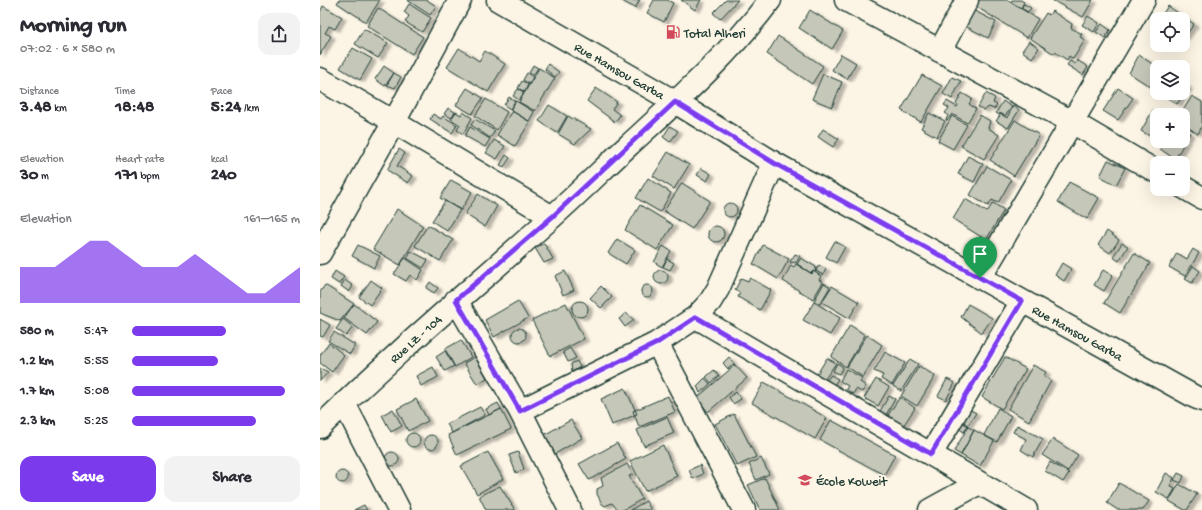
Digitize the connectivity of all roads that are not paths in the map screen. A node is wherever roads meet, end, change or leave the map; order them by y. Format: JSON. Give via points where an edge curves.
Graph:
{"nodes":[{"id":1,"x":460,"y":0,"type":"edge"},
{"id":2,"x":498,"y":0,"type":"edge"},
{"id":3,"x":770,"y":0,"type":"edge"},
{"id":4,"x":846,"y":0,"type":"edge"},
{"id":5,"x":967,"y":0,"type":"edge"},
{"id":6,"x":1144,"y":0,"type":"edge"},
{"id":7,"x":940,"y":51,"type":"junction"},
{"id":8,"x":320,"y":79,"type":"edge"},
{"id":9,"x":675,"y":102,"type":"junction"},
{"id":10,"x":394,"y":122,"type":"junction"},
{"id":11,"x":1072,"y":122,"type":"junction"},
{"id":12,"x":774,"y":163,"type":"junction"},
{"id":13,"x":1150,"y":168,"type":"edge"},
{"id":14,"x":1190,"y":191,"type":"edge"},
{"id":15,"x":1202,"y":198,"type":"edge"},
{"id":16,"x":552,"y":217,"type":"junction"},
{"id":17,"x":320,"y":253,"type":"edge"},
{"id":18,"x":980,"y":278,"type":"junction"},
{"id":19,"x":456,"y":300,"type":"junction"},
{"id":20,"x":1022,"y":301,"type":"junction"},
{"id":21,"x":696,"y":317,"type":"junction"},
{"id":22,"x":657,"y":343,"type":"junction"},
{"id":23,"x":1202,"y":400,"type":"edge"},
{"id":24,"x":344,"y":403,"type":"junction"},
{"id":25,"x":520,"y":411,"type":"junction"},
{"id":26,"x":320,"y":427,"type":"edge"},
{"id":27,"x":931,"y":454,"type":"junction"},
{"id":28,"x":979,"y":483,"type":"junction"},
{"id":29,"x":399,"y":510,"type":"edge"},
{"id":30,"x":570,"y":510,"type":"edge"},
{"id":31,"x":744,"y":510,"type":"edge"},
{"id":32,"x":930,"y":510,"type":"edge"},
{"id":33,"x":1026,"y":510,"type":"edge"}],
"edges":[{"from":1,"to":10,"type":"street"},
{"from":2,"to":9,"type":"street","name":"Rue Hamsou Garba"},
{"from":3,"to":9,"type":"street","name":"Rue LZ - 104","via":[[731,47]]},
{"from":4,"to":7,"type":"street"},
{"from":5,"to":7,"type":"street"},
{"from":6,"to":11,"type":"street"},
{"from":7,"to":11,"type":"street"},
{"from":8,"to":10,"type":"street"},
{"from":9,"to":12,"type":"street","name":"Rue Hamsou Garba"},
{"from":9,"to":16,"type":"street","name":"Rue LZ - 104"},
{"from":10,"to":16,"type":"street"},
{"from":10,"to":17,"type":"street"},
{"from":11,"to":13,"type":"street"},
{"from":11,"to":18,"type":"street"},
{"from":12,"to":18,"type":"street","name":"Rue Hamsou Garba"},
{"from":12,"to":21,"type":"street","via":[[718,290]]},
{"from":14,"to":15,"type":"street"},
{"from":16,"to":19,"type":"street","name":"Rue LZ - 104"},
{"from":18,"to":20,"type":"street","name":"Rue Hamsou Garba"},
{"from":19,"to":24,"type":"street","name":"Rue LZ - 104"},
{"from":19,"to":25,"type":"street"},
{"from":20,"to":23,"type":"street","name":"Rue Hamsou Garba"},
{"from":20,"to":27,"type":"street"},
{"from":21,"to":22,"type":"street"},
{"from":21,"to":27,"type":"street"},
{"from":22,"to":25,"type":"street"},
{"from":22,"to":31,"type":"street"},
{"from":24,"to":26,"type":"street","name":"Rue LZ - 104"},
{"from":24,"to":29,"type":"street"},
{"from":25,"to":30,"type":"street"},
{"from":27,"to":28,"type":"street"},
{"from":28,"to":32,"type":"street"},
{"from":28,"to":33,"type":"street"}]}
